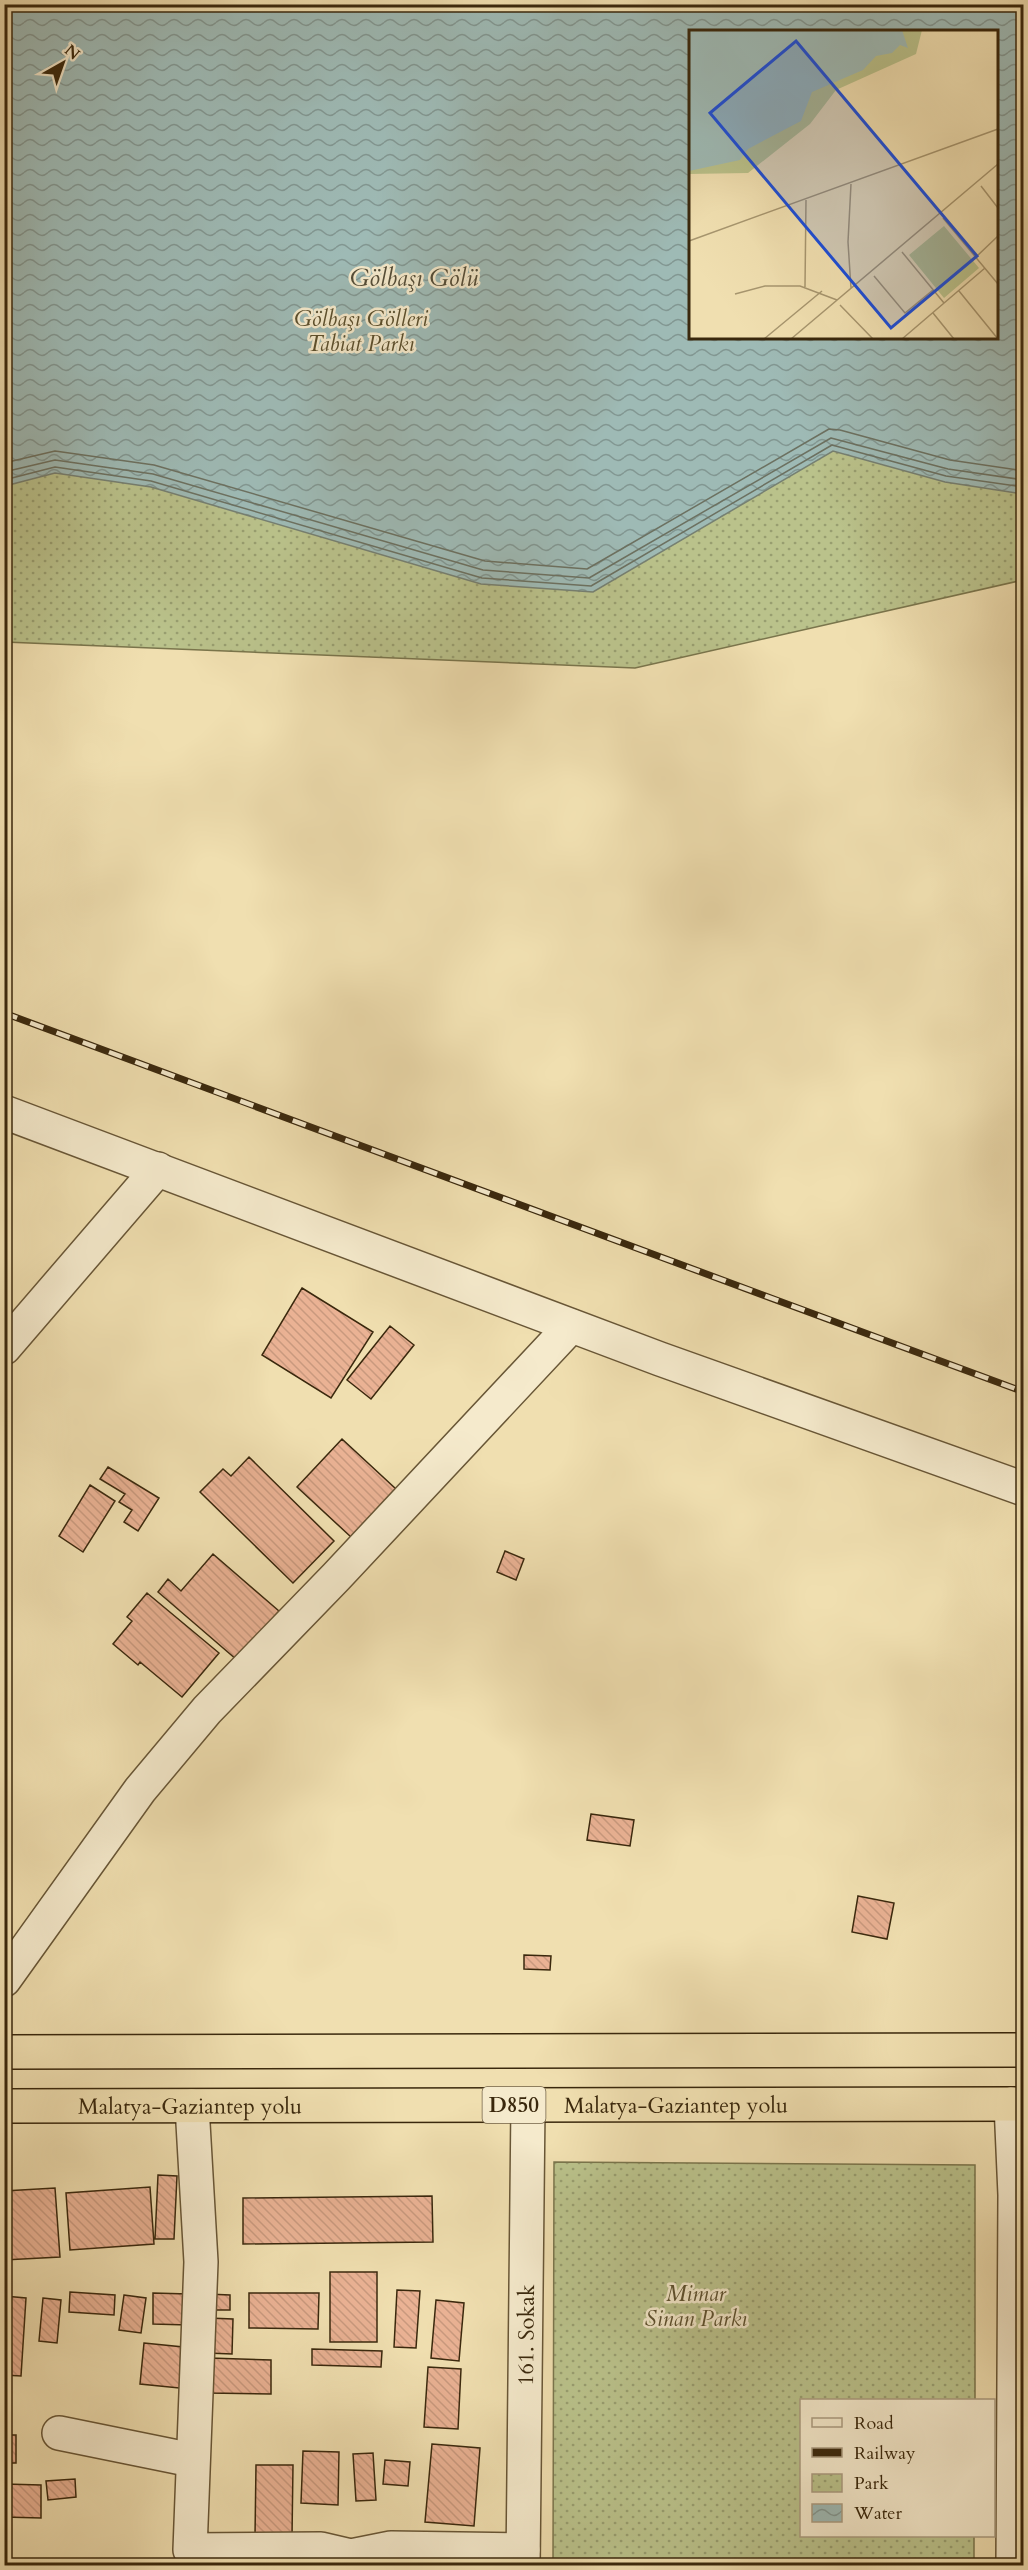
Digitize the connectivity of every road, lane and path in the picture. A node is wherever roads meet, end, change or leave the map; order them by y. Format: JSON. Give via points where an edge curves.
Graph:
{"nodes":[{"id":1,"x":4,"y":1112,"type":"edge"},
{"id":2,"x":158,"y":1169,"type":"junction"},
{"id":3,"x":571,"y":1326,"type":"junction"},
{"id":4,"x":4,"y":1348,"type":"edge"},
{"id":5,"x":1023,"y":1490,"type":"edge"},
{"id":6,"x":4,"y":1980,"type":"edge"},
{"id":7,"x":1023,"y":2050,"type":"edge"},
{"id":8,"x":4,"y":2052,"type":"edge"},
{"id":9,"x":1017,"y":2104,"type":"edge"},
{"id":10,"x":528,"y":2105,"type":"junction"},
{"id":11,"x":4,"y":2106,"type":"edge"},
{"id":12,"x":192,"y":2106,"type":"junction"},
{"id":13,"x":58,"y":2433,"type":"dead end"},
{"id":14,"x":192,"y":2460,"type":"junction"},
{"id":15,"x":190,"y":2558,"type":"edge"},
{"id":16,"x":523,"y":2558,"type":"edge"},
{"id":17,"x":1013,"y":2565,"type":"edge"}],
"edges":[{"from":1,"to":2,"type":"street"},
{"from":2,"to":3,"type":"street"},
{"from":2,"to":4,"type":"street"},
{"from":3,"to":5,"type":"street"},
{"from":3,"to":6,"type":"street","via":[[207,1710],[140,1790]]},
{"from":7,"to":8,"type":"highway"},
{"from":9,"to":10,"type":"highway","name":"Malatya-Gaziantep yolu","number":"D850"},
{"from":9,"to":17,"type":"street"},
{"from":10,"to":12,"type":"highway","name":"Malatya-Gaziantep yolu","number":"D850"},
{"from":10,"to":16,"type":"street","name":"161. Sokak"},
{"from":11,"to":12,"type":"highway","name":"Malatya-Gaziantep yolu","number":"D850"},
{"from":12,"to":14,"type":"street","via":[[201,2262]]},
{"from":13,"to":14,"type":"street"},
{"from":14,"to":15,"type":"street"},
{"from":15,"to":16,"type":"street","via":[[321,2549],[351,2556],[392,2548]]}]}
